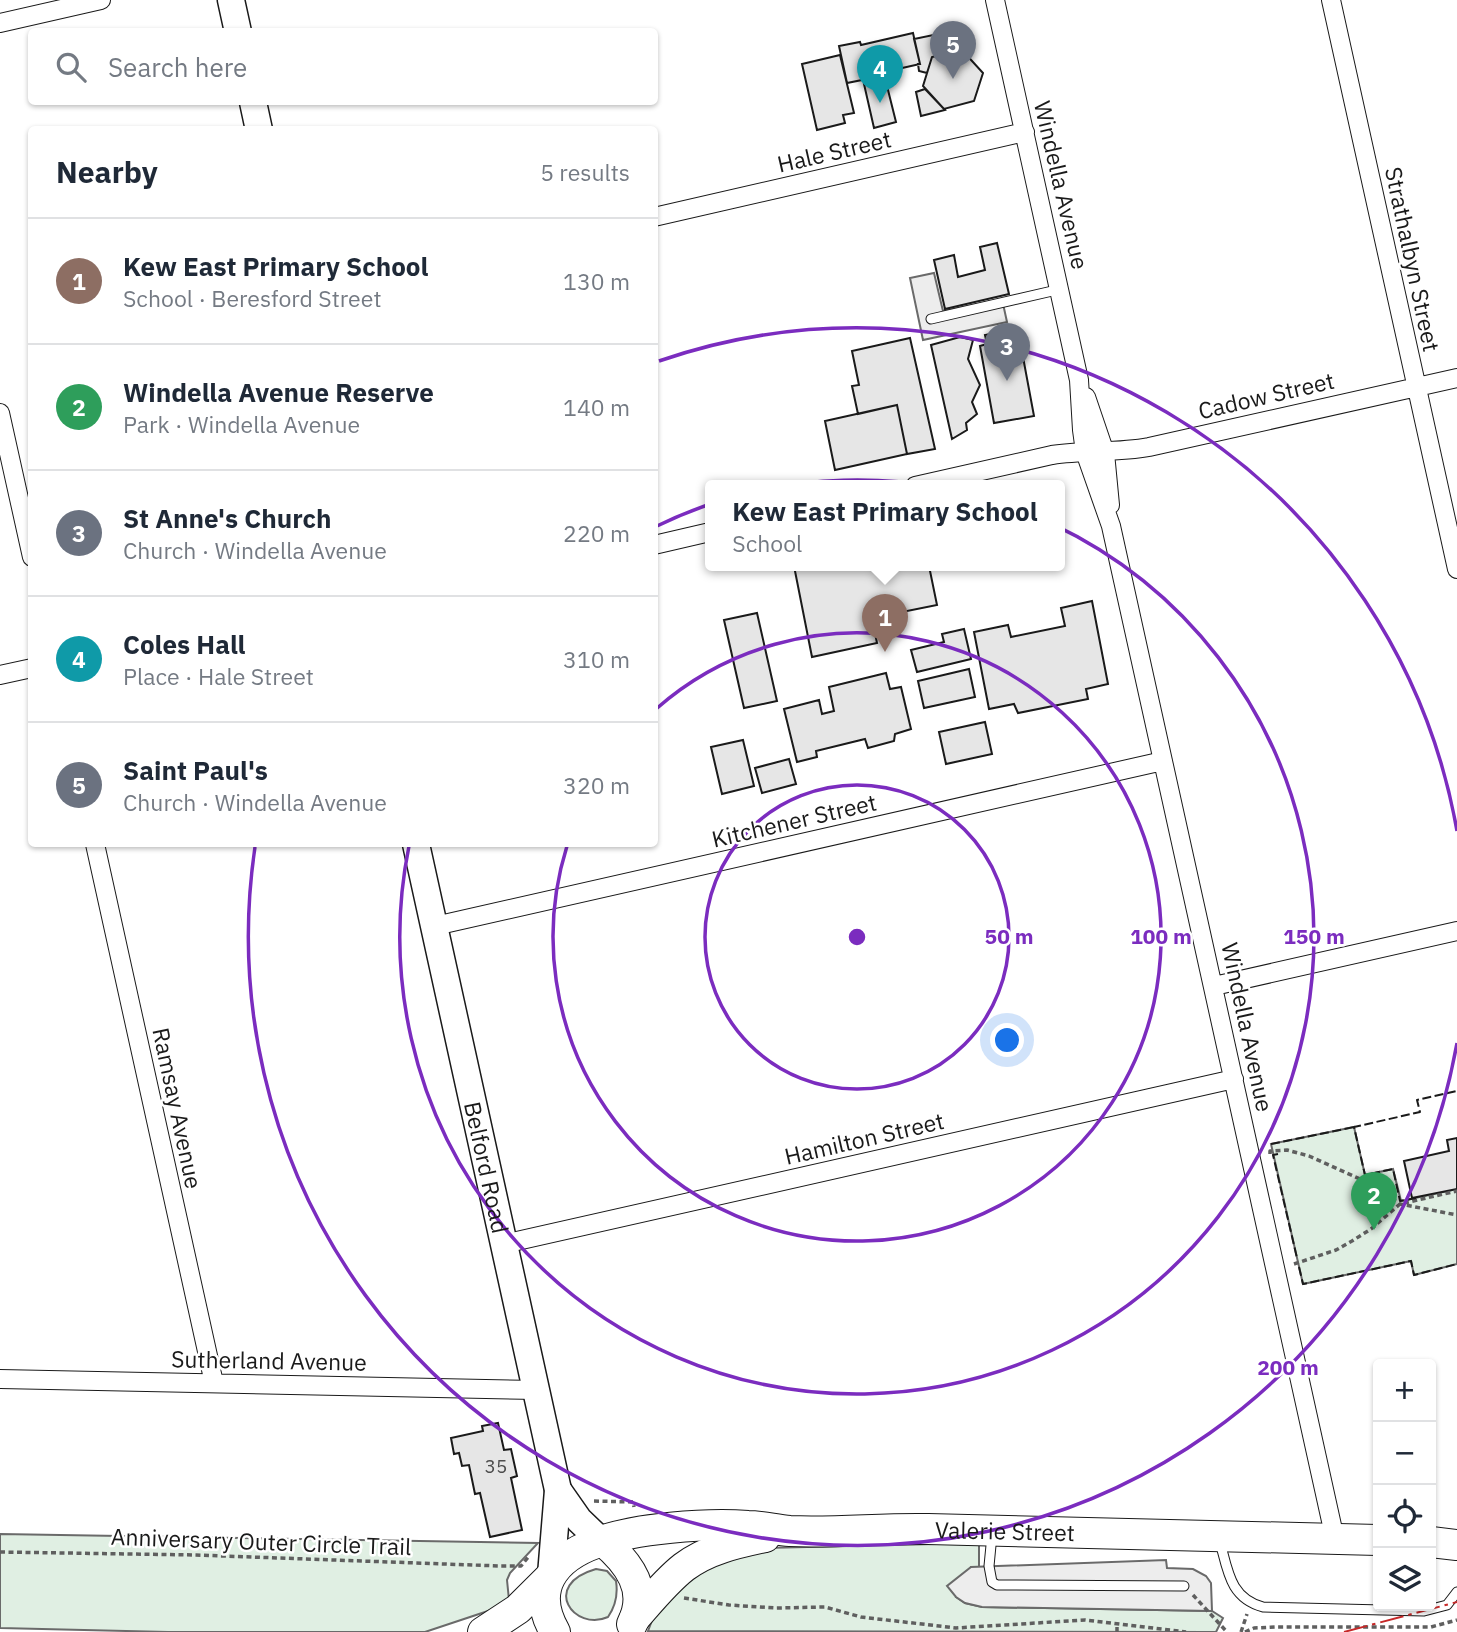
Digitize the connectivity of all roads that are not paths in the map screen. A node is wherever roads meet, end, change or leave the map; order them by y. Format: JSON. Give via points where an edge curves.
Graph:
{"nodes":[{"id":1,"x":101,"y":0,"type":"edge"},
{"id":2,"x":231,"y":0,"type":"edge"},
{"id":3,"x":995,"y":0,"type":"edge"},
{"id":4,"x":1331,"y":0,"type":"edge"},
{"id":5,"x":0,"y":23,"type":"edge"},
{"id":6,"x":237,"y":28,"type":"edge"},
{"id":7,"x":254,"y":105,"type":"edge"},
{"id":8,"x":258,"y":126,"type":"edge"},
{"id":9,"x":1025,"y":132,"type":"junction"},
{"id":10,"x":658,"y":216,"type":"edge"},
{"id":11,"x":1061,"y":289,"type":"junction"},
{"id":12,"x":931,"y":318,"type":"dead end"},
{"id":13,"x":1457,"y":378,"type":"edge"},
{"id":14,"x":1079,"y":380,"type":"junction"},
{"id":15,"x":1416,"y":387,"type":"junction"},
{"id":16,"x":0,"y":413,"type":"edge"},
{"id":17,"x":1086,"y":452,"type":"junction"},
{"id":18,"x":1105,"y":453,"type":"junction"},
{"id":19,"x":942,"y":480,"type":"edge"},
{"id":20,"x":1111,"y":526,"type":"junction"},
{"id":21,"x":705,"y":533,"type":"edge"},
{"id":22,"x":28,"y":538,"type":"edge"},
{"id":23,"x":658,"y":544,"type":"edge"},
{"id":24,"x":1457,"y":569,"type":"edge"},
{"id":25,"x":28,"y":669,"type":"edge"},
{"id":26,"x":0,"y":675,"type":"edge"},
{"id":27,"x":1163,"y":761,"type":"junction"},
{"id":28,"x":96,"y":847,"type":"edge"},
{"id":29,"x":417,"y":847,"type":"edge"},
{"id":30,"x":435,"y":926,"type":"junction"},
{"id":31,"x":1457,"y":931,"type":"edge"},
{"id":32,"x":1214,"y":986,"type":"junction"},
{"id":33,"x":1234,"y":1079,"type":"junction"},
{"id":34,"x":504,"y":1244,"type":"junction"},
{"id":35,"x":0,"y":1379,"type":"edge"},
{"id":36,"x":214,"y":1383,"type":"junction"},
{"id":37,"x":537,"y":1390,"type":"junction"},
{"id":38,"x":558,"y":1490,"type":"junction"},
{"id":39,"x":993,"y":1530,"type":"junction"},
{"id":40,"x":789,"y":1531,"type":"junction"},
{"id":41,"x":1219,"y":1536,"type":"junction"},
{"id":42,"x":1335,"y":1539,"type":"junction"},
{"id":43,"x":1373,"y":1540,"type":"edge"},
{"id":44,"x":602,"y":1541,"type":"junction"},
{"id":45,"x":1436,"y":1543,"type":"edge"},
{"id":46,"x":1457,"y":1545,"type":"edge"},
{"id":47,"x":550,"y":1577,"type":"junction"},
{"id":48,"x":1184,"y":1586,"type":"road end"},
{"id":49,"x":1457,"y":1592,"type":"edge"},
{"id":50,"x":632,"y":1627,"type":"edge"},
{"id":51,"x":484,"y":1632,"type":"edge"},
{"id":52,"x":555,"y":1632,"type":"edge"}],
"edges":[{"from":1,"to":5,"type":"street"},
{"from":2,"to":6,"type":"street"},
{"from":3,"to":9,"type":"street","name":"Windella Avenue"},
{"from":4,"to":15,"type":"street","name":"Strathalbyn Street"},
{"from":7,"to":8,"type":"street"},
{"from":9,"to":10,"type":"street","name":"Hale Street"},
{"from":9,"to":11,"type":"street","name":"Windella Avenue"},
{"from":11,"to":12,"type":"lane"},
{"from":11,"to":14,"type":"street","name":"Windella Avenue"},
{"from":13,"to":15,"type":"street","name":"Cadow Street"},
{"from":14,"to":17,"type":"street","name":"Windella Avenue"},
{"from":14,"to":18,"type":"street","name":"Windella Avenue"},
{"from":15,"to":18,"type":"street","name":"Cadow Street"},
{"from":15,"to":24,"type":"street","name":"Strathalbyn Street"},
{"from":16,"to":22,"type":"street"},
{"from":17,"to":18,"type":"street","name":"Cadow Street"},
{"from":17,"to":19,"type":"street","name":"Cadow Street","via":[[1052,455]]},
{"from":17,"to":20,"type":"street","name":"Windella Avenue"},
{"from":18,"to":20,"type":"street","name":"Windella Avenue"},
{"from":20,"to":27,"type":"street","name":"Windella Avenue"},
{"from":21,"to":23,"type":"street"},
{"from":25,"to":26,"type":"street"},
{"from":27,"to":30,"type":"street","name":"Kitchener Street"},
{"from":27,"to":32,"type":"street","name":"Windella Avenue"},
{"from":28,"to":36,"type":"street","name":"Ramsay Avenue"},
{"from":29,"to":30,"type":"street","name":"Belford Road"},
{"from":30,"to":34,"type":"street","name":"Belford Road"},
{"from":31,"to":32,"type":"street"},
{"from":32,"to":33,"type":"street","name":"Windella Avenue"},
{"from":33,"to":34,"type":"street","name":"Hamilton Street"},
{"from":33,"to":42,"type":"street","name":"Windella Avenue"},
{"from":34,"to":37,"type":"street","name":"Belford Road"},
{"from":35,"to":36,"type":"street","name":"Sutherland Avenue"},
{"from":36,"to":37,"type":"street","name":"Sutherland Avenue"},
{"from":37,"to":38,"type":"street","name":"Belford Road"},
{"from":38,"to":44,"type":"street","name":"Belford Road","via":[[579,1520]]},
{"from":38,"to":47,"type":"street","name":"Belford Road"},
{"from":39,"to":40,"type":"main road","name":"Valerie Street"},
{"from":39,"to":41,"type":"main road","name":"Valerie Street"},
{"from":39,"to":48,"type":"lane","via":[[989,1566],[997,1585]]},
{"from":40,"to":44,"type":"main road","name":"Valerie Street","via":[[734,1525]]},
{"from":40,"to":50,"type":"main road","name":"Valerie Street","via":[[716,1550],[684,1567]]},
{"from":41,"to":42,"type":"main road","name":"Valerie Street"},
{"from":41,"to":49,"type":"lane","via":[[1234,1587],[1249,1603],[1263,1607],[1424,1611],[1447,1605]]},
{"from":42,"to":43,"type":"main road","name":"Valerie Street"},
{"from":44,"to":47,"type":"main road","name":"Valerie Street","via":[[577,1552]]},
{"from":44,"to":50,"type":"main road","via":[[626,1562],[634,1577],[638,1596]]},
{"from":45,"to":46,"type":"main road"},
{"from":47,"to":51,"type":"main road","name":"Valerie Street","via":[[512,1614]]},
{"from":47,"to":52,"type":"main road","via":[[545,1604]]}]}
